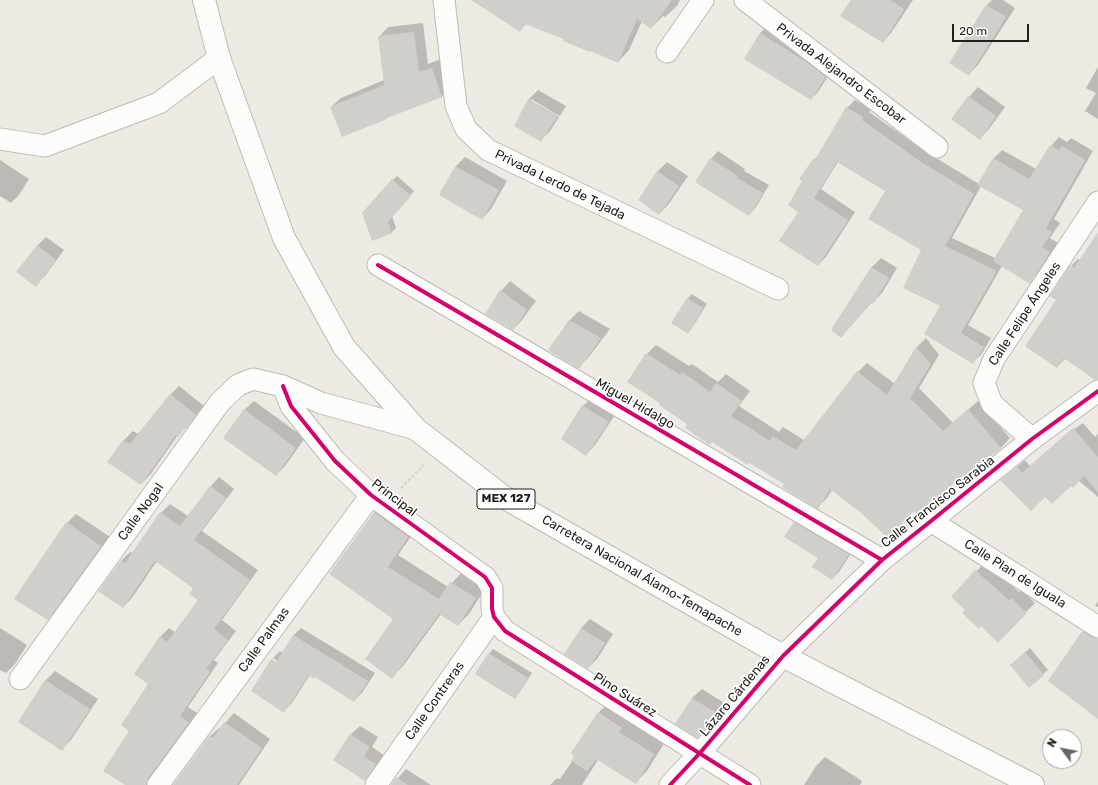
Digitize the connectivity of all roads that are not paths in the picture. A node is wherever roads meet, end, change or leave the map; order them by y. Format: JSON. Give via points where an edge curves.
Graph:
{"nodes":[{"id":1,"x":204,"y":0,"type":"edge"},
{"id":2,"x":444,"y":0,"type":"edge"},
{"id":3,"x":703,"y":0,"type":"edge"},
{"id":4,"x":745,"y":0,"type":"edge"},
{"id":5,"x":667,"y":52,"type":"dead end"},
{"id":6,"x":219,"y":58,"type":"junction"},
{"id":7,"x":0,"y":139,"type":"edge"},
{"id":8,"x":937,"y":147,"type":"dead end"},
{"id":9,"x":1098,"y":202,"type":"edge"},
{"id":10,"x":378,"y":265,"type":"dead end"},
{"id":11,"x":778,"y":289,"type":"dead end"},
{"id":12,"x":283,"y":386,"type":"junction"},
{"id":13,"x":1098,"y":391,"type":"edge"},
{"id":14,"x":416,"y":429,"type":"junction"},
{"id":15,"x":1032,"y":439,"type":"junction"},
{"id":16,"x":378,"y":500,"type":"junction"},
{"id":17,"x":931,"y":522,"type":"junction"},
{"id":18,"x":882,"y":560,"type":"junction"},
{"id":19,"x":494,"y":617,"type":"junction"},
{"id":20,"x":1098,"y":627,"type":"edge"},
{"id":21,"x":783,"y":656,"type":"junction"},
{"id":22,"x":20,"y":679,"type":"dead end"},
{"id":23,"x":699,"y":754,"type":"junction"},
{"id":24,"x":158,"y":785,"type":"edge"},
{"id":25,"x":376,"y":785,"type":"edge"},
{"id":26,"x":670,"y":785,"type":"edge"},
{"id":27,"x":750,"y":785,"type":"edge"},
{"id":28,"x":1032,"y":785,"type":"edge"}],
"edges":[{"from":1,"to":6,"type":"main road","name":"Carretera Nacional Álamo-Temapache","number":"MEX 127"},
{"from":2,"to":11,"type":"street","name":"Privada Lerdo de Tejada","via":[[456,106],[466,129],[488,150]]},
{"from":3,"to":5,"type":"street"},
{"from":4,"to":8,"type":"street","name":"Privada Alejandro Escobar"},
{"from":6,"to":7,"type":"street","via":[[159,103],[45,146]]},
{"from":6,"to":14,"type":"main road","name":"Carretera Nacional Álamo-Temapache","number":"MEX 127","via":[[284,238],[344,346]]},
{"from":9,"to":15,"type":"street","name":"Calle Felipe Ángeles","via":[[994,358],[984,383],[992,404]]},
{"from":10,"to":18,"type":"street","name":"Miguel Hidalgo"},
{"from":12,"to":14,"type":"street","name":"Calle Nogal","via":[[320,403]]},
{"from":12,"to":16,"type":"street","name":"Principal","via":[[291,406],[334,461]]},
{"from":12,"to":22,"type":"street","name":"Calle Nogal","via":[[253,379],[238,385],[220,402]]},
{"from":13,"to":15,"type":"street","name":"Calle Francisco Sarabia"},
{"from":14,"to":21,"type":"main road","name":"Carretera Nacional Álamo-Temapache","number":"MEX 127","via":[[505,498]]},
{"from":15,"to":17,"type":"street","name":"Calle Francisco Sarabia"},
{"from":16,"to":19,"type":"street","name":"Principal","via":[[485,577],[492,588]]},
{"from":16,"to":24,"type":"street","name":"Calle Palmas"},
{"from":17,"to":18,"type":"street","name":"Calle Francisco Sarabia"},
{"from":17,"to":20,"type":"street","name":"Calle Plan de Iguala"},
{"from":18,"to":21,"type":"street","name":"Calle Francisco Sarabia"},
{"from":19,"to":23,"type":"street","name":"Pino Suárez","via":[[505,631]]},
{"from":19,"to":25,"type":"street","name":"Calle Contreras"},
{"from":21,"to":23,"type":"street","name":"Lázaro Cárdenas"},
{"from":21,"to":28,"type":"main road","name":"Carretera Nacional Álamo-Temapache","number":"MEX 127"},
{"from":23,"to":26,"type":"street","name":"Lázaro Cárdenas"},
{"from":23,"to":27,"type":"street","name":"Pino Suárez"}]}
